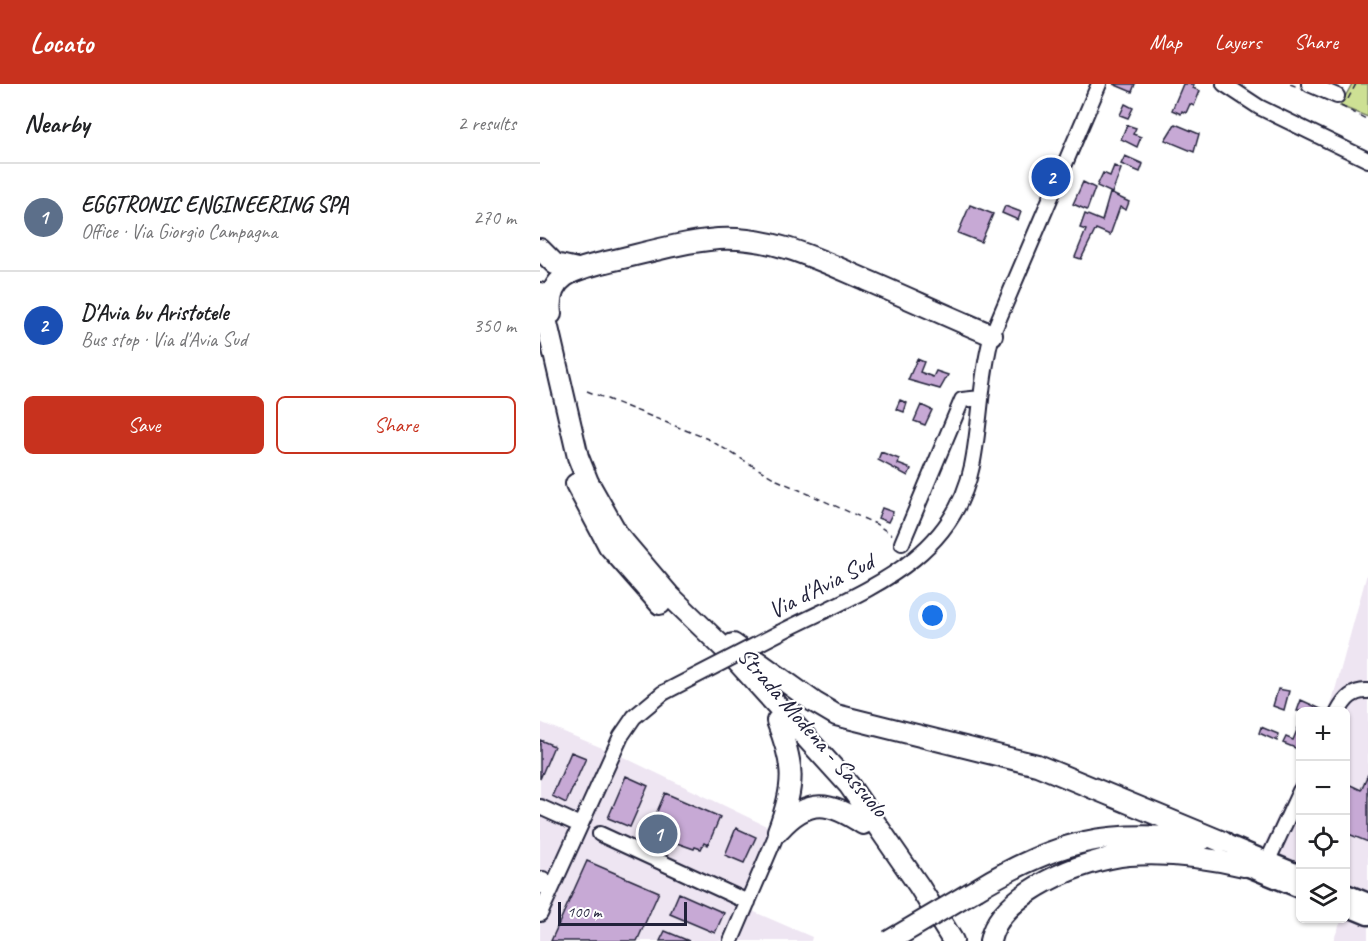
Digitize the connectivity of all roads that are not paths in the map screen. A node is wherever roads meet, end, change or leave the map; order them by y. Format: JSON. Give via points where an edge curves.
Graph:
{"nodes":[{"id":1,"x":1099,"y":84,"type":"edge"},
{"id":2,"x":1224,"y":84,"type":"edge"},
{"id":3,"x":1309,"y":84,"type":"edge"},
{"id":4,"x":1340,"y":102,"type":"road end"},
{"id":5,"x":1368,"y":160,"type":"edge"},
{"id":6,"x":540,"y":249,"type":"edge"},
{"id":7,"x":578,"y":269,"type":"junction"},
{"id":8,"x":540,"y":293,"type":"edge"},
{"id":9,"x":992,"y":335,"type":"junction"},
{"id":10,"x":540,"y":351,"type":"edge"},
{"id":11,"x":559,"y":379,"type":"junction"},
{"id":12,"x":981,"y":398,"type":"junction"},
{"id":13,"x":902,"y":543,"type":"road end"},
{"id":14,"x":669,"y":595,"type":"junction"},
{"id":15,"x":713,"y":647,"type":"junction"},
{"id":16,"x":1368,"y":691,"type":"edge"},
{"id":17,"x":1341,"y":707,"type":"edge"},
{"id":18,"x":777,"y":721,"type":"junction"},
{"id":19,"x":1296,"y":800,"type":"edge"},
{"id":20,"x":540,"y":807,"type":"edge"},
{"id":21,"x":863,"y":824,"type":"junction"},
{"id":22,"x":580,"y":825,"type":"junction"},
{"id":23,"x":778,"y":831,"type":"junction"},
{"id":24,"x":600,"y":834,"type":"dead end"},
{"id":25,"x":1170,"y":837,"type":"junction"},
{"id":26,"x":1223,"y":842,"type":"junction"},
{"id":27,"x":1268,"y":860,"type":"junction"},
{"id":28,"x":1244,"y":866,"type":"junction"},
{"id":29,"x":1296,"y":872,"type":"edge"},
{"id":30,"x":544,"y":882,"type":"edge"},
{"id":31,"x":1296,"y":886,"type":"edge"},
{"id":32,"x":1350,"y":894,"type":"edge"},
{"id":33,"x":748,"y":902,"type":"junction"},
{"id":34,"x":1368,"y":902,"type":"edge"},
{"id":35,"x":1350,"y":909,"type":"edge"},
{"id":36,"x":540,"y":914,"type":"edge"},
{"id":37,"x":1368,"y":916,"type":"edge"},
{"id":38,"x":731,"y":941,"type":"edge"},
{"id":39,"x":889,"y":941,"type":"edge"},
{"id":40,"x":937,"y":941,"type":"edge"},
{"id":41,"x":952,"y":941,"type":"edge"},
{"id":42,"x":990,"y":941,"type":"edge"}],
"edges":[{"from":1,"to":9,"type":"street","name":"Via d'Avia Sud"},
{"from":2,"to":5,"type":"street","via":[[1259,107]]},
{"from":3,"to":4,"type":"street"},
{"from":6,"to":7,"type":"highway","via":[[555,264]]},
{"from":7,"to":9,"type":"highway","via":[[696,242],[764,241],[803,253]]},
{"from":7,"to":11,"type":"highway","via":[[557,281],[552,294]]},
{"from":8,"to":11,"type":"highway"},
{"from":9,"to":12,"type":"street","name":"Via d'Avia Sud"},
{"from":10,"to":15,"type":"highway","via":[[567,460],[592,517],[634,578]]},
{"from":11,"to":14,"type":"highway","via":[[588,482],[618,535]]},
{"from":12,"to":13,"type":"street","name":"Via d'Avia Sud","via":[[962,400]]},
{"from":12,"to":22,"type":"street","name":"Via d'Avia Sud","bridge":true,"via":[[964,495],[940,535],[897,572],[663,693],[634,717],[621,736]]},
{"from":14,"to":15,"type":"highway"},
{"from":14,"to":26,"type":"highway","via":[[836,715],[1037,765]]},
{"from":15,"to":18,"type":"highway","name":"Strada Modena - Sassuolo"},
{"from":15,"to":41,"type":"highway","name":"Strada Modena - Sassuolo","via":[[807,736],[849,784]]},
{"from":16,"to":17,"type":"street","via":[[1350,696]]},
{"from":18,"to":21,"type":"highway","name":"Strada Modena - Sassuolo"},
{"from":18,"to":23,"type":"highway","via":[[793,776]]},
{"from":19,"to":27,"type":"street"},
{"from":20,"to":22,"type":"street"},
{"from":21,"to":23,"type":"highway","via":[[824,805],[798,812]]},
{"from":21,"to":40,"type":"highway","name":"Strada Modena - Sassuolo"},
{"from":22,"to":30,"type":"street","name":"Via d'Avia Sud"},
{"from":23,"to":33,"type":"street"},
{"from":24,"to":33,"type":"street"},
{"from":25,"to":26,"type":"highway"},
{"from":25,"to":28,"type":"highway"},
{"from":25,"to":39,"type":"highway","bridge":true,"via":[[1117,836],[1082,841],[1020,863]]},
{"from":26,"to":27,"type":"main road"},
{"from":27,"to":29,"type":"main road"},
{"from":28,"to":31,"type":"main road"},
{"from":28,"to":42,"type":"highway","via":[[1176,854],[1127,855],[1102,862],[1049,881],[1016,900]]},
{"from":30,"to":36,"type":"street","name":"Via d'Avia Sud"},
{"from":32,"to":34,"type":"main road"},
{"from":33,"to":38,"type":"street"},
{"from":35,"to":37,"type":"main road"}]}
